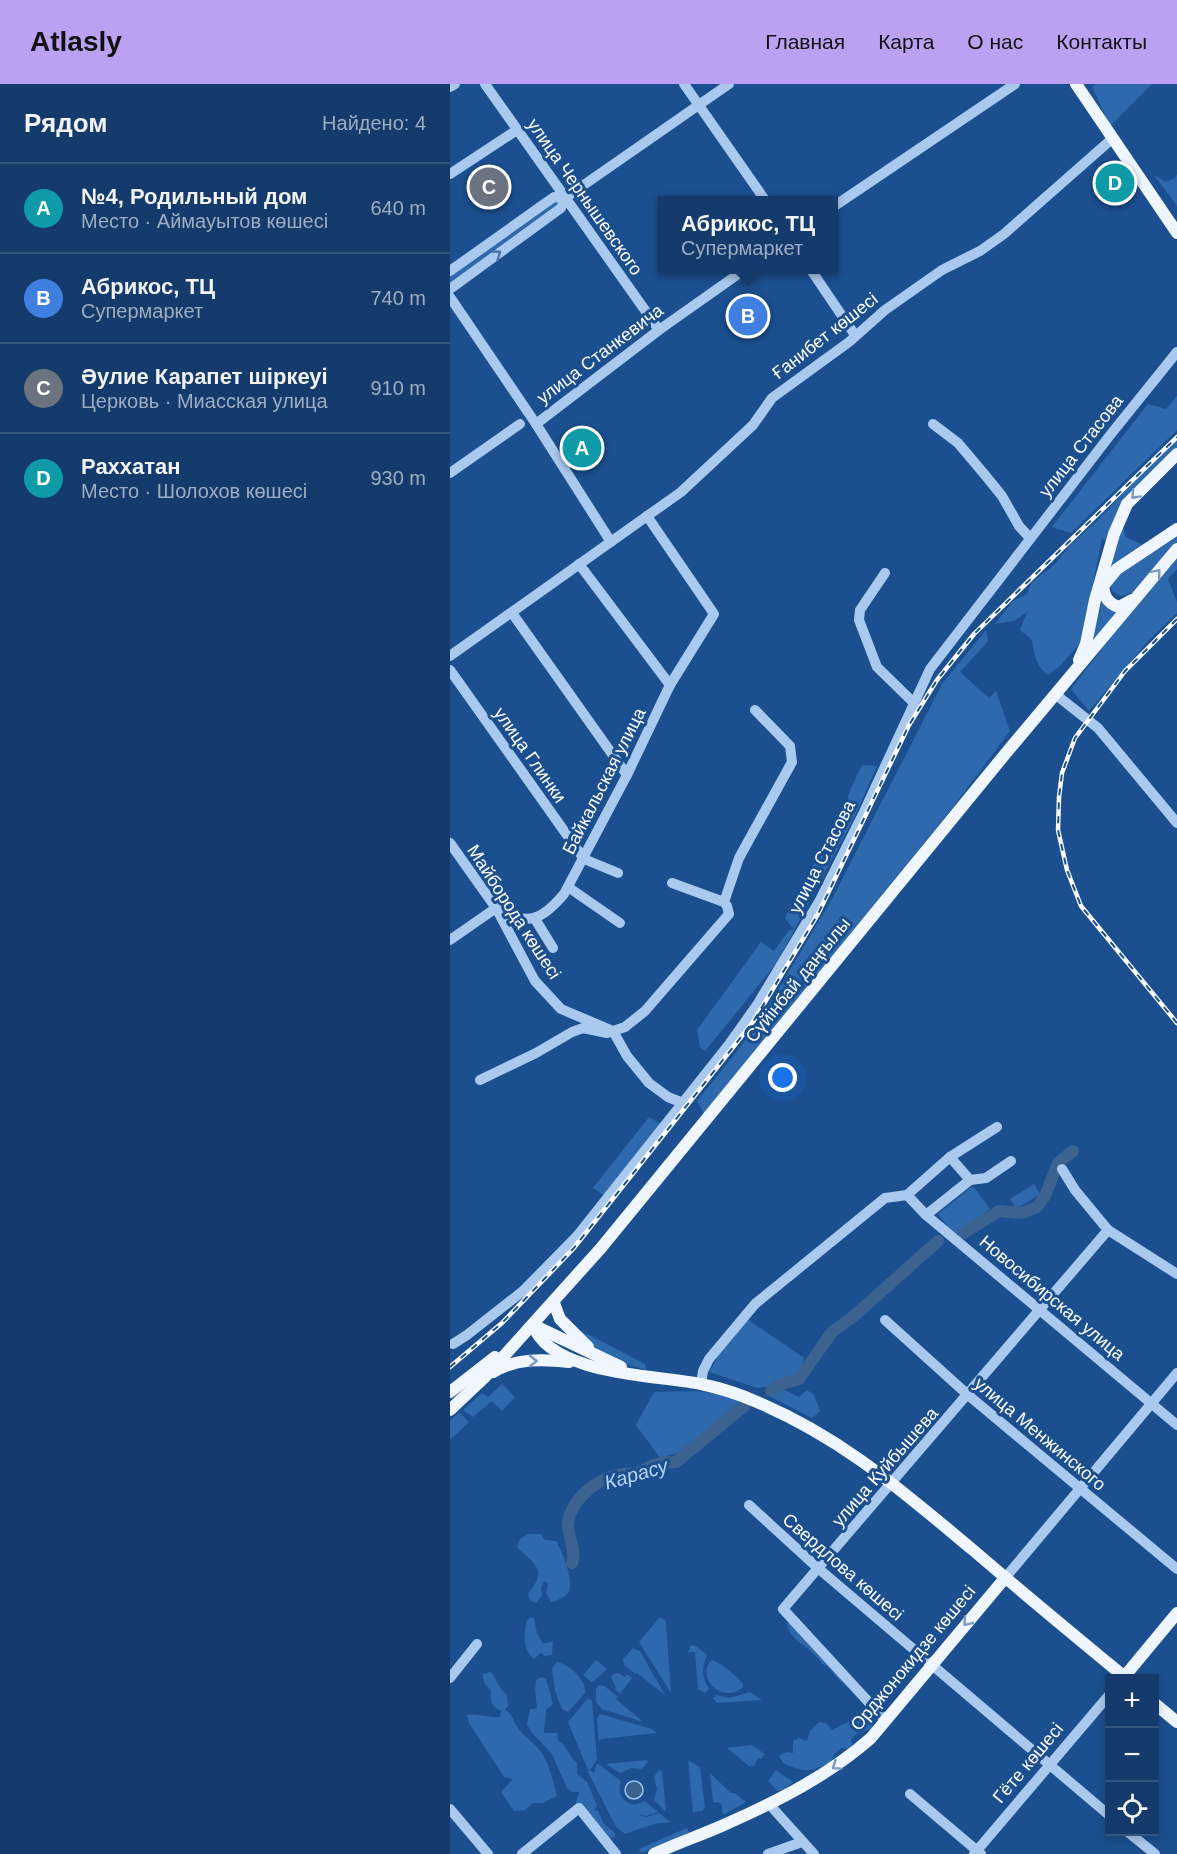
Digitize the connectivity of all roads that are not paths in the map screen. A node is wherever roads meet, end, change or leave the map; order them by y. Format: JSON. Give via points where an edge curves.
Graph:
{"nodes":[{"id":1,"x":455,"y":84,"type":"edge"},
{"id":2,"x":485,"y":84,"type":"edge"},
{"id":3,"x":684,"y":84,"type":"edge"},
{"id":4,"x":729,"y":84,"type":"edge"},
{"id":5,"x":1015,"y":84,"type":"edge"},
{"id":6,"x":1076,"y":84,"type":"edge"},
{"id":7,"x":450,"y":87,"type":"edge"},
{"id":8,"x":699,"y":105,"type":"junction"},
{"id":9,"x":517,"y":130,"type":"junction"},
{"id":10,"x":1113,"y":138,"type":"junction"},
{"id":11,"x":450,"y":174,"type":"edge"},
{"id":12,"x":762,"y":196,"type":"edge"},
{"id":13,"x":565,"y":198,"type":"junction"},
{"id":14,"x":838,"y":204,"type":"edge"},
{"id":15,"x":1177,"y":233,"type":"edge"},
{"id":16,"x":450,"y":271,"type":"edge"},
{"id":17,"x":738,"y":274,"type":"edge"},
{"id":18,"x":814,"y":274,"type":"edge"},
{"id":19,"x":450,"y":289,"type":"edge"},
{"id":20,"x":450,"y":297,"type":"edge"},
{"id":21,"x":659,"y":330,"type":"junction"},
{"id":22,"x":855,"y":335,"type":"junction"},
{"id":23,"x":1177,"y":352,"type":"edge"},
{"id":24,"x":520,"y":424,"type":"dead end"},
{"id":25,"x":536,"y":424,"type":"junction"},
{"id":26,"x":933,"y":424,"type":"dead end"},
{"id":27,"x":1177,"y":454,"type":"edge"},
{"id":28,"x":450,"y":473,"type":"edge"},
{"id":29,"x":646,"y":516,"type":"junction"},
{"id":30,"x":1177,"y":529,"type":"edge"},
{"id":31,"x":1030,"y":538,"type":"junction"},
{"id":32,"x":611,"y":542,"type":"junction"},
{"id":33,"x":1177,"y":549,"type":"edge"},
{"id":34,"x":579,"y":564,"type":"junction"},
{"id":35,"x":1103,"y":571,"type":"junction"},
{"id":36,"x":885,"y":573,"type":"dead end"},
{"id":37,"x":1103,"y":586,"type":"junction"},
{"id":38,"x":1138,"y":596,"type":"junction"},
{"id":39,"x":1095,"y":600,"type":"junction"},
{"id":40,"x":512,"y":614,"type":"junction"},
{"id":41,"x":450,"y":656,"type":"edge"},
{"id":42,"x":450,"y":670,"type":"edge"},
{"id":43,"x":1067,"y":679,"type":"junction"},
{"id":44,"x":670,"y":685,"type":"junction"},
{"id":45,"x":1055,"y":694,"type":"junction"},
{"id":46,"x":914,"y":703,"type":"junction"},
{"id":47,"x":755,"y":710,"type":"dead end"},
{"id":48,"x":627,"y":775,"type":"junction"},
{"id":49,"x":1177,"y":823,"type":"edge"},
{"id":50,"x":450,"y":843,"type":"edge"},
{"id":51,"x":584,"y":859,"type":"junction"},
{"id":52,"x":618,"y":873,"type":"dead end"},
{"id":53,"x":672,"y":883,"type":"dead end"},
{"id":54,"x":568,"y":887,"type":"junction"},
{"id":55,"x":724,"y":902,"type":"junction"},
{"id":56,"x":496,"y":908,"type":"junction"},
{"id":57,"x":535,"y":919,"type":"junction"},
{"id":58,"x":620,"y":923,"type":"dead end"},
{"id":59,"x":450,"y":940,"type":"edge"},
{"id":60,"x":553,"y":948,"type":"dead end"},
{"id":61,"x":613,"y":1031,"type":"junction"},
{"id":62,"x":480,"y":1080,"type":"dead end"},
{"id":63,"x":683,"y":1103,"type":"junction"},
{"id":64,"x":997,"y":1127,"type":"dead end"},
{"id":65,"x":950,"y":1157,"type":"junction"},
{"id":66,"x":1011,"y":1161,"type":"dead end"},
{"id":67,"x":1062,"y":1169,"type":"dead end"},
{"id":68,"x":970,"y":1180,"type":"junction"},
{"id":69,"x":908,"y":1195,"type":"junction"},
{"id":70,"x":926,"y":1215,"type":"junction"},
{"id":71,"x":1108,"y":1230,"type":"junction"},
{"id":72,"x":1177,"y":1274,"type":"edge"},
{"id":73,"x":554,"y":1303,"type":"junction"},
{"id":74,"x":1040,"y":1309,"type":"junction"},
{"id":75,"x":885,"y":1320,"type":"dead end"},
{"id":76,"x":533,"y":1325,"type":"junction"},
{"id":77,"x":453,"y":1344,"type":"dead end"},
{"id":78,"x":608,"y":1362,"type":"junction"},
{"id":79,"x":585,"y":1365,"type":"junction"},
{"id":80,"x":1177,"y":1373,"type":"edge"},
{"id":81,"x":638,"y":1374,"type":"junction"},
{"id":82,"x":485,"y":1377,"type":"junction"},
{"id":83,"x":701,"y":1384,"type":"junction"},
{"id":84,"x":450,"y":1392,"type":"edge"},
{"id":85,"x":968,"y":1395,"type":"junction"},
{"id":86,"x":1151,"y":1403,"type":"junction"},
{"id":87,"x":450,"y":1410,"type":"edge"},
{"id":88,"x":1177,"y":1425,"type":"edge"},
{"id":89,"x":893,"y":1483,"type":"junction"},
{"id":90,"x":1081,"y":1489,"type":"junction"},
{"id":91,"x":749,"y":1505,"type":"dead end"},
{"id":92,"x":819,"y":1569,"type":"junction"},
{"id":93,"x":1177,"y":1569,"type":"edge"},
{"id":94,"x":1005,"y":1578,"type":"junction"},
{"id":95,"x":1177,"y":1613,"type":"edge"},
{"id":96,"x":477,"y":1644,"type":"dead end"},
{"id":97,"x":931,"y":1665,"type":"junction"},
{"id":98,"x":1119,"y":1674,"type":"edge"},
{"id":99,"x":1127,"y":1674,"type":"edge"},
{"id":100,"x":450,"y":1678,"type":"edge"},
{"id":101,"x":1105,"y":1700,"type":"edge"},
{"id":102,"x":1159,"y":1706,"type":"edge"},
{"id":103,"x":886,"y":1721,"type":"junction"},
{"id":104,"x":1177,"y":1722,"type":"edge"},
{"id":105,"x":1050,"y":1766,"type":"junction"},
{"id":106,"x":910,"y":1794,"type":"dead end"},
{"id":107,"x":769,"y":1804,"type":"junction"},
{"id":108,"x":450,"y":1809,"type":"edge"},
{"id":109,"x":1105,"y":1812,"type":"edge"},
{"id":110,"x":1133,"y":1836,"type":"edge"},
{"id":111,"x":802,"y":1842,"type":"junction"},
{"id":112,"x":977,"y":1853,"type":"edge"},
{"id":113,"x":488,"y":1854,"type":"edge"},
{"id":114,"x":522,"y":1854,"type":"edge"},
{"id":115,"x":616,"y":1854,"type":"edge"},
{"id":116,"x":654,"y":1854,"type":"edge"},
{"id":117,"x":768,"y":1854,"type":"edge"},
{"id":118,"x":814,"y":1854,"type":"edge"},
{"id":119,"x":1155,"y":1854,"type":"edge"}],
"edges":[{"from":1,"to":7,"type":"street"},
{"from":2,"to":9,"type":"street","name":"улица Чернышевского"},
{"from":3,"to":8,"type":"street"},
{"from":4,"to":8,"type":"street"},
{"from":5,"to":14,"type":"street"},
{"from":6,"to":10,"type":"main road"},
{"from":8,"to":12,"type":"street"},
{"from":8,"to":13,"type":"street"},
{"from":9,"to":11,"type":"street"},
{"from":9,"to":13,"type":"street","name":"улица Чернышевского"},
{"from":10,"to":15,"type":"main road"},
{"from":10,"to":22,"type":"street","name":"Ғанибет көшесі","via":[[1004,234],[942,270]]},
{"from":13,"to":16,"type":"street","via":[[554,197]]},
{"from":19,"to":13,"type":"street","one_way":true,"via":[[561,208]]},
{"from":13,"to":21,"type":"street","name":"улица Чернышевского"},
{"from":17,"to":21,"type":"street","name":"улица Станкевича"},
{"from":18,"to":22,"type":"street"},
{"from":20,"to":25,"type":"street"},
{"from":21,"to":25,"type":"street","name":"улица Станкевича"},
{"from":22,"to":29,"type":"street","name":"Ғанибет көшесі","via":[[772,398],[753,425],[681,492]]},
{"from":23,"to":31,"type":"street","name":"улица Стасова"},
{"from":24,"to":28,"type":"street"},
{"from":25,"to":32,"type":"street"},
{"from":26,"to":31,"type":"street","via":[[958,443],[1002,496]]},
{"from":27,"to":35,"type":"main road","name":"Сүйінбай даңғылы","one_way":true,"via":[[1127,504]]},
{"from":29,"to":32,"type":"street","name":"Ғанибет көшесі"},
{"from":29,"to":44,"type":"street","name":"Байкальская улица","via":[[714,614]]},
{"from":30,"to":37,"type":"main road","via":[[1117,569]]},
{"from":31,"to":46,"type":"street","name":"улица Стасова","via":[[930,669]]},
{"from":32,"to":34,"type":"street","name":"Ғанибет көшесі"},
{"from":38,"to":33,"type":"main road","name":"Сүйінбай даңғылы","one_way":true},
{"from":34,"to":40,"type":"street","name":"Ғанибет көшесі"},
{"from":34,"to":44,"type":"street"},
{"from":35,"to":37,"type":"main road"},
{"from":35,"to":39,"type":"main road","name":"Сүйінбай даңғылы"},
{"from":36,"to":46,"type":"street","via":[[860,610],[859,621],[876,667]]},
{"from":37,"to":38,"type":"main road","via":[[1106,599],[1115,606],[1125,605]]},
{"from":37,"to":39,"type":"main road"},
{"from":38,"to":43,"type":"main road","name":"Сүйінбай даңғылы"},
{"from":39,"to":43,"type":"main road","name":"Сүйінбай даңғылы","via":[[1086,644]]},
{"from":40,"to":41,"type":"street","name":"Ғанибет көшесі"},
{"from":40,"to":48,"type":"street"},
{"from":42,"to":51,"type":"street","name":"улица Глинки"},
{"from":43,"to":45,"type":"main road","name":"Сүйінбай даңғылы"},
{"from":44,"to":48,"type":"street","name":"Байкальская улица"},
{"from":45,"to":49,"type":"street","via":[[1098,728]]},
{"from":45,"to":73,"type":"main road","name":"Сүйінбай даңғылы"},
{"from":46,"to":63,"type":"street","name":"улица Стасова","via":[[863,814],[795,944],[757,1005]]},
{"from":47,"to":55,"type":"street","via":[[790,746],[792,762],[739,858]]},
{"from":48,"to":51,"type":"street","name":"Байкальская улица"},
{"from":50,"to":56,"type":"street","name":"Майборода көшесі"},
{"from":51,"to":52,"type":"street"},
{"from":51,"to":54,"type":"street","name":"Байкальская улица"},
{"from":53,"to":55,"type":"street"},
{"from":54,"to":57,"type":"street","name":"Байкальская улица","via":[[553,908]]},
{"from":54,"to":58,"type":"street"},
{"from":55,"to":61,"type":"street","via":[[729,914],[645,1011]]},
{"from":56,"to":57,"type":"street","via":[[508,915]]},
{"from":56,"to":59,"type":"street"},
{"from":56,"to":61,"type":"street","name":"Майборода көшесі","via":[[535,981],[561,1009]]},
{"from":57,"to":60,"type":"street"},
{"from":61,"to":62,"type":"street","via":[[583,1028],[572,1032]]},
{"from":61,"to":63,"type":"street","via":[[649,1083]]},
{"from":63,"to":77,"type":"street","name":"улица Стасова","via":[[577,1236],[508,1304]]},
{"from":64,"to":65,"type":"street"},
{"from":65,"to":68,"type":"street"},
{"from":65,"to":69,"type":"street"},
{"from":66,"to":68,"type":"street","via":[[986,1178]]},
{"from":67,"to":71,"type":"street"},
{"from":68,"to":70,"type":"street"},
{"from":69,"to":70,"type":"street","name":"Новосибирская улица"},
{"from":69,"to":83,"type":"street","via":[[885,1198],[755,1304],[709,1359]]},
{"from":70,"to":74,"type":"street","name":"Новосибирская улица"},
{"from":71,"to":72,"type":"street"},
{"from":71,"to":74,"type":"street","name":"улица Куйбышева"},
{"from":73,"to":76,"type":"main road","name":"Сүйінбай даңғылы"},
{"from":73,"to":78,"type":"main road","via":[[560,1319]]},
{"from":74,"to":85,"type":"street","name":"улица Куйбышева"},
{"from":74,"to":86,"type":"street","name":"Новосибирская улица"},
{"from":75,"to":85,"type":"street","name":"улица Менжинского"},
{"from":76,"to":78,"type":"main road"},
{"from":76,"to":79,"type":"main road","via":[[544,1344]]},
{"from":76,"to":82,"type":"main road"},
{"from":76,"to":84,"type":"main road"},
{"from":78,"to":81,"type":"main road"},
{"from":79,"to":81,"type":"main road"},
{"from":82,"to":79,"type":"main road","one_way":true,"via":[[509,1364],[525,1361]]},
{"from":80,"to":86,"type":"street"},
{"from":81,"to":83,"type":"main road"},
{"from":82,"to":87,"type":"main road"},
{"from":83,"to":89,"type":"main road","via":[[739,1394],[800,1422],[841,1445]]},
{"from":85,"to":89,"type":"street","name":"улица Куйбышева"},
{"from":85,"to":90,"type":"street","name":"улица Менжинского"},
{"from":86,"to":88,"type":"street","name":"Новосибирская улица"},
{"from":86,"to":90,"type":"street"},
{"from":89,"to":92,"type":"street","name":"улица Куйбышева"},
{"from":89,"to":94,"type":"main road"},
{"from":90,"to":93,"type":"street","name":"улица Менжинского"},
{"from":90,"to":94,"type":"street"},
{"from":91,"to":92,"type":"street","name":"Свердлова көшесі"},
{"from":92,"to":97,"type":"street","name":"Свердлова көшесі"},
{"from":92,"to":103,"type":"street","name":"улица Куйбышева","via":[[783,1609]]},
{"from":94,"to":97,"type":"main road","name":"Орджонокидзе көшесі","one_way":true},
{"from":94,"to":98,"type":"main road"},
{"from":95,"to":99,"type":"main road"},
{"from":96,"to":100,"type":"street"},
{"from":97,"to":103,"type":"main road","name":"Орджонокидзе көшесі"},
{"from":97,"to":105,"type":"street","name":"Свердлова көшесі"},
{"from":101,"to":105,"type":"street","name":"Гёте көшесі"},
{"from":102,"to":104,"type":"main road"},
{"from":103,"to":107,"type":"main road","name":"Орджонокидзе көшесі","one_way":true,"via":[[833,1769]]},
{"from":105,"to":109,"type":"street","name":"Свердлова көшесі"},
{"from":105,"to":112,"type":"street","name":"Гёте көшесі"},
{"from":106,"to":112,"type":"street"},
{"from":107,"to":111,"type":"street"},
{"from":107,"to":116,"type":"main road","name":"Орджонокидзе көшесі"},
{"from":108,"to":113,"type":"street"},
{"from":110,"to":119,"type":"street"},
{"from":111,"to":117,"type":"street"},
{"from":111,"to":118,"type":"street"},
{"from":114,"to":115,"type":"street","via":[[579,1808]]}]}
